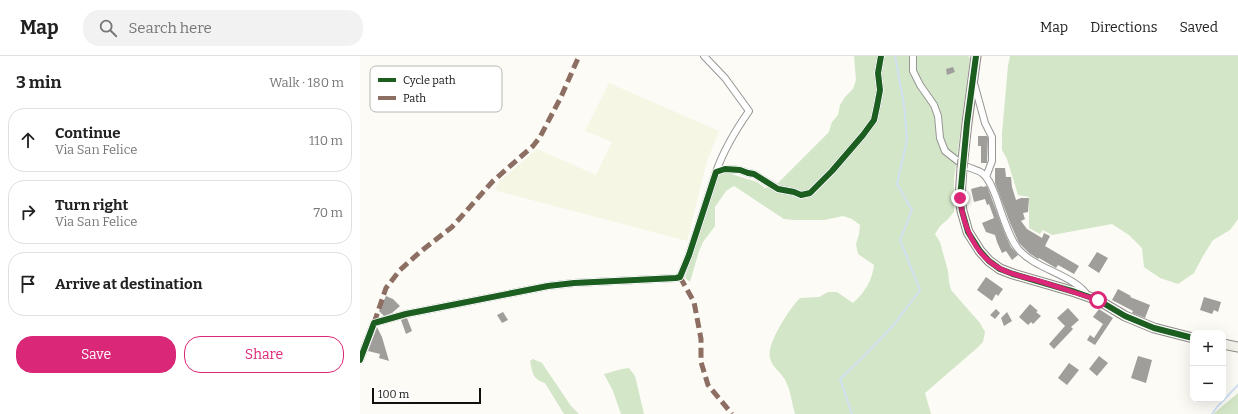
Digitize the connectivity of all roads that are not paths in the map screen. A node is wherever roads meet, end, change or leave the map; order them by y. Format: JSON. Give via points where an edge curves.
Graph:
{"nodes":[{"id":1,"x":704,"y":56,"type":"edge"},
{"id":2,"x":881,"y":56,"type":"edge"},
{"id":3,"x":913,"y":56,"type":"edge"},
{"id":4,"x":976,"y":56,"type":"edge"},
{"id":5,"x":973,"y":80,"type":"junction"},
{"id":6,"x":963,"y":164,"type":"junction"},
{"id":7,"x":716,"y":172,"type":"junction"},
{"id":8,"x":986,"y":177,"type":"junction"},
{"id":9,"x":1089,"y":297,"type":"junction"},
{"id":10,"x":1190,"y":337,"type":"edge"},
{"id":11,"x":1226,"y":345,"type":"edge"},
{"id":12,"x":1238,"y":347,"type":"edge"},
{"id":13,"x":360,"y":360,"type":"edge"}],
"edges":[{"from":1,"to":7,"type":"street","via":[[725,78],[748,111],[723,153]]},
{"from":2,"to":7,"type":"street","via":[[878,73],[880,90],[874,120],[810,193],[800,195],[778,189],[754,174],[740,170],[725,169]]},
{"from":3,"to":6,"type":"street","via":[[914,71],[938,116],[940,138],[945,151]]},
{"from":4,"to":5,"type":"street"},
{"from":5,"to":6,"type":"street"},
{"from":5,"to":8,"type":"street","via":[[992,137],[992,161]]},
{"from":6,"to":8,"type":"street"},
{"from":6,"to":9,"type":"street","via":[[960,198],[962,211],[968,232],[980,252],[989,261],[1013,274]]},
{"from":7,"to":13,"type":"street","via":[[680,277],[548,286],[406,314],[374,323]]},
{"from":8,"to":9,"type":"street","via":[[1019,250],[1084,290]]},
{"from":9,"to":10,"type":"street","via":[[1154,328]]},
{"from":11,"to":12,"type":"street"}]}
